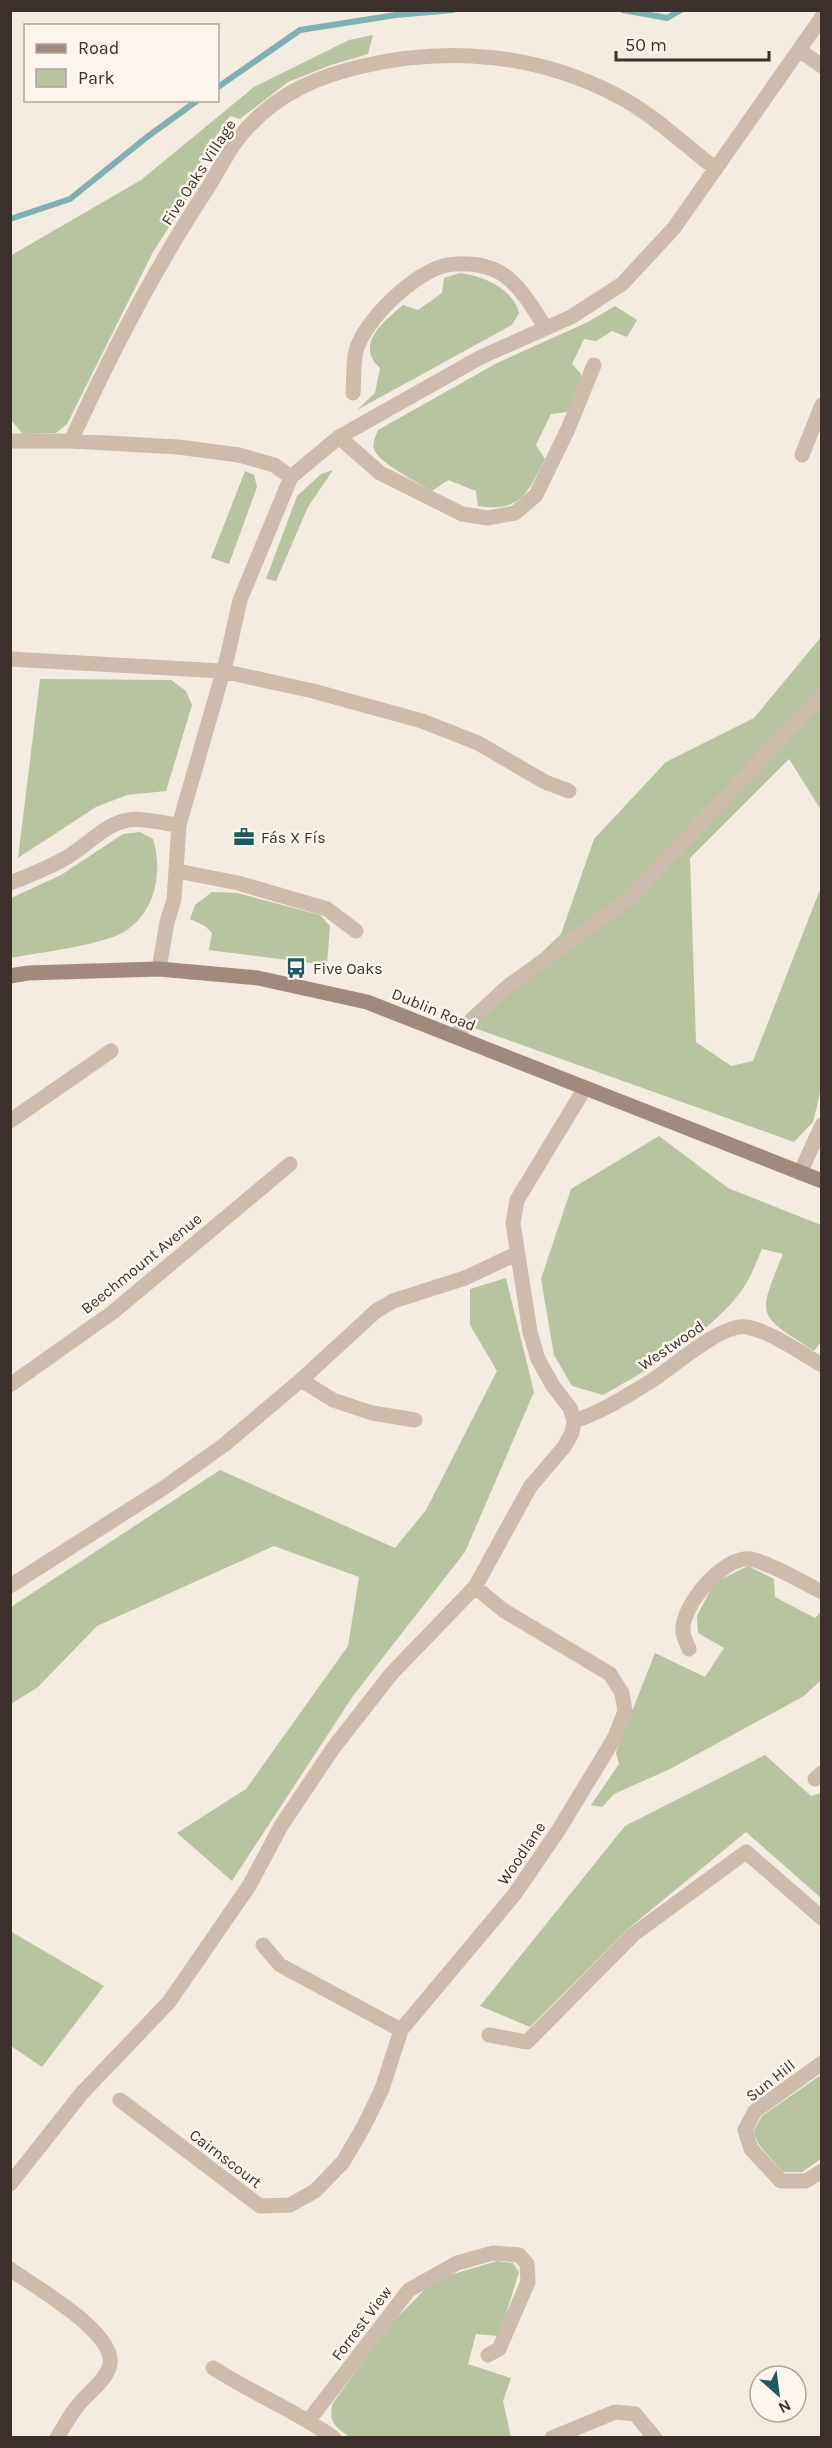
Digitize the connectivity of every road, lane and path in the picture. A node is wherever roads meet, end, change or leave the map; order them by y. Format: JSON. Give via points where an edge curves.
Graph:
{"nodes":[{"id":1,"x":822,"y":17,"type":"edge"},
{"id":2,"x":799,"y":50,"type":"junction"},
{"id":3,"x":822,"y":66,"type":"edge"},
{"id":4,"x":716,"y":170,"type":"junction"},
{"id":5,"x":545,"y":327,"type":"junction"},
{"id":6,"x":594,"y":365,"type":"dead end"},
{"id":7,"x":353,"y":393,"type":"dead end"},
{"id":8,"x":822,"y":405,"type":"edge"},
{"id":9,"x":339,"y":437,"type":"junction"},
{"id":10,"x":10,"y":441,"type":"edge"},
{"id":11,"x":71,"y":441,"type":"junction"},
{"id":12,"x":802,"y":455,"type":"dead end"},
{"id":13,"x":291,"y":477,"type":"junction"},
{"id":14,"x":10,"y":659,"type":"edge"},
{"id":15,"x":222,"y":671,"type":"junction"},
{"id":16,"x":822,"y":695,"type":"edge"},
{"id":17,"x":569,"y":791,"type":"dead end"},
{"id":18,"x":179,"y":825,"type":"junction"},
{"id":19,"x":177,"y":871,"type":"junction"},
{"id":20,"x":10,"y":883,"type":"edge"},
{"id":21,"x":356,"y":931,"type":"dead end"},
{"id":22,"x":159,"y":969,"type":"junction"},
{"id":23,"x":10,"y":976,"type":"edge"},
{"id":24,"x":454,"y":1036,"type":"junction"},
{"id":25,"x":111,"y":1051,"type":"dead end"},
{"id":26,"x":585,"y":1088,"type":"junction"},
{"id":27,"x":10,"y":1121,"type":"edge"},
{"id":28,"x":822,"y":1125,"type":"edge"},
{"id":29,"x":290,"y":1164,"type":"dead end"},
{"id":30,"x":800,"y":1173,"type":"junction"},
{"id":31,"x":822,"y":1181,"type":"edge"},
{"id":32,"x":516,"y":1254,"type":"junction"},
{"id":33,"x":822,"y":1365,"type":"edge"},
{"id":34,"x":301,"y":1380,"type":"junction"},
{"id":35,"x":10,"y":1385,"type":"edge"},
{"id":36,"x":415,"y":1420,"type":"dead end"},
{"id":37,"x":574,"y":1421,"type":"junction"},
{"id":38,"x":10,"y":1586,"type":"edge"},
{"id":39,"x":475,"y":1587,"type":"junction"},
{"id":40,"x":822,"y":1592,"type":"edge"},
{"id":41,"x":689,"y":1649,"type":"dead end"},
{"id":42,"x":822,"y":1918,"type":"edge"},
{"id":43,"x":263,"y":1945,"type":"dead end"},
{"id":44,"x":401,"y":2030,"type":"junction"},
{"id":45,"x":489,"y":2035,"type":"dead end"},
{"id":46,"x":822,"y":2063,"type":"edge"},
{"id":47,"x":120,"y":2100,"type":"dead end"},
{"id":48,"x":822,"y":2171,"type":"edge"},
{"id":49,"x":10,"y":2184,"type":"edge"},
{"id":50,"x":10,"y":2269,"type":"edge"},
{"id":51,"x":488,"y":2355,"type":"dead end"},
{"id":52,"x":213,"y":2368,"type":"dead end"},
{"id":53,"x":309,"y":2420,"type":"junction"},
{"id":54,"x":57,"y":2438,"type":"edge"},
{"id":55,"x":334,"y":2438,"type":"edge"},
{"id":56,"x":552,"y":2438,"type":"edge"},
{"id":57,"x":655,"y":2438,"type":"edge"}],
"edges":[{"from":1,"to":2,"type":"street"},
{"from":2,"to":3,"type":"street"},
{"from":2,"to":4,"type":"street"},
{"from":4,"to":5,"type":"street","via":[[674,228],[622,284],[571,317]]},
{"from":4,"to":11,"type":"street","name":"Five Oaks Village","via":[[627,101],[530,63],[446,54],[394,59],[312,81],[292,90],[247,127],[182,225],[94,389]]},
{"from":5,"to":7,"type":"street","via":[[531,305],[498,271],[473,264],[446,265],[418,278],[369,324],[356,351]]},
{"from":5,"to":9,"type":"street","via":[[481,357]]},
{"from":6,"to":9,"type":"street","via":[[537,495],[515,513],[488,518],[462,514],[380,473]]},
{"from":8,"to":12,"type":"street"},
{"from":9,"to":13,"type":"street"},
{"from":10,"to":11,"type":"street"},
{"from":11,"to":13,"type":"street","via":[[178,447],[239,456],[274,465]]},
{"from":13,"to":15,"type":"street","via":[[240,600]]},
{"from":14,"to":15,"type":"street"},
{"from":15,"to":17,"type":"street","via":[[422,721],[478,743],[545,782]]},
{"from":15,"to":18,"type":"street"},
{"from":16,"to":24,"type":"street","via":[[630,898],[507,987]]},
{"from":18,"to":19,"type":"street"},
{"from":18,"to":20,"type":"street","via":[[125,820],[70,856]]},
{"from":19,"to":21,"type":"street","via":[[238,883],[327,909]]},
{"from":19,"to":22,"type":"street"},
{"from":22,"to":23,"type":"main road","name":"Dublin Road"},
{"from":22,"to":24,"type":"main road","name":"Dublin Road","via":[[258,978],[367,1002]]},
{"from":24,"to":26,"type":"main road","name":"Dublin Road"},
{"from":25,"to":27,"type":"street"},
{"from":26,"to":30,"type":"main road","name":"Dublin Road"},
{"from":26,"to":32,"type":"street","via":[[517,1200],[513,1223]]},
{"from":28,"to":30,"type":"street"},
{"from":29,"to":35,"type":"street","name":"Beechmount Avenue","via":[[113,1312]]},
{"from":30,"to":31,"type":"main road","name":"Dublin Road"},
{"from":32,"to":34,"type":"street","via":[[465,1278],[393,1301],[376,1311]]},
{"from":32,"to":37,"type":"street","via":[[538,1359],[570,1408]]},
{"from":33,"to":37,"type":"street","name":"Westwood","via":[[746,1326],[722,1332],[649,1382]]},
{"from":34,"to":36,"type":"street","via":[[333,1400],[372,1413]]},
{"from":34,"to":38,"type":"street","via":[[224,1445],[165,1487]]},
{"from":37,"to":39,"type":"street","via":[[564,1447],[530,1487]]},
{"from":39,"to":44,"type":"street","name":"Woodlane","via":[[503,1610],[610,1674],[622,1693],[624,1712],[615,1737],[514,1895]]},
{"from":39,"to":49,"type":"street","via":[[392,1672],[334,1747],[281,1826],[249,1886],[169,2002],[82,2093]]},
{"from":40,"to":41,"type":"street","via":[[750,1559],[732,1563],[705,1584],[685,1618],[683,1632]]},
{"from":42,"to":45,"type":"street","via":[[746,1852],[634,1934],[527,2042]]},
{"from":43,"to":44,"type":"street","via":[[280,1965]]},
{"from":44,"to":47,"type":"street","name":"Cairnscourt","via":[[382,2089],[343,2162],[315,2191],[290,2205],[260,2206]]},
{"from":46,"to":48,"type":"street","name":"Sun Hill","via":[[755,2111],[745,2130],[751,2149],[781,2181],[806,2181]]},
{"from":50,"to":54,"type":"street","via":[[89,2324],[106,2345],[111,2360],[109,2369]]},
{"from":51,"to":53,"type":"street","name":"Forrest View","via":[[499,2349],[528,2282],[527,2264],[519,2255],[493,2253],[457,2263],[409,2290]]},
{"from":52,"to":53,"type":"street"},
{"from":53,"to":55,"type":"street"},
{"from":56,"to":57,"type":"street","via":[[615,2412],[635,2414]]}]}
